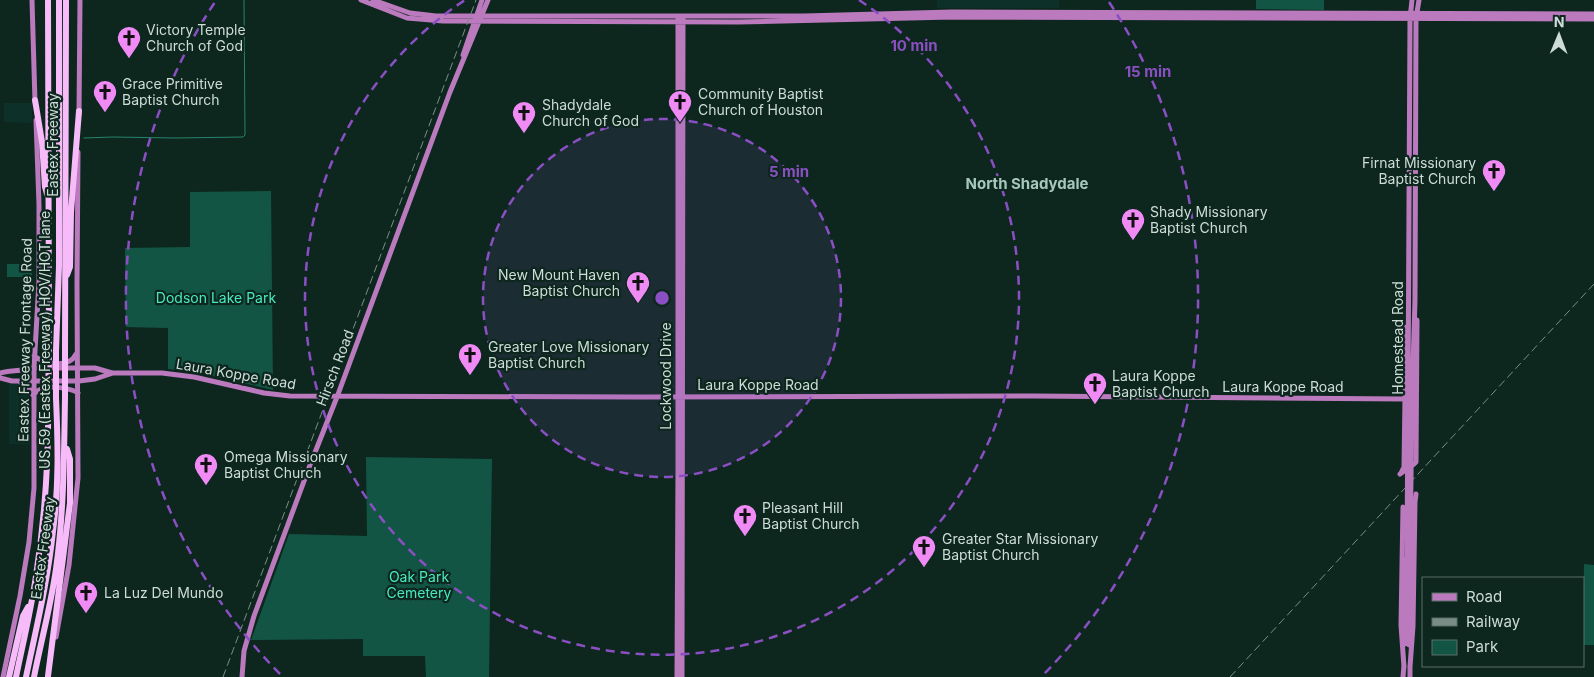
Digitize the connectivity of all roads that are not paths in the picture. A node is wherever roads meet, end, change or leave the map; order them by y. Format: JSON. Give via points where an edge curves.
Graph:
{"nodes":[{"id":1,"x":80,"y":0,"type":"edge"},
{"id":2,"x":363,"y":0,"type":"edge"},
{"id":3,"x":373,"y":0,"type":"edge"},
{"id":4,"x":482,"y":0,"type":"edge"},
{"id":5,"x":488,"y":0,"type":"edge"},
{"id":6,"x":1412,"y":0,"type":"edge"},
{"id":7,"x":1418,"y":0,"type":"edge"},
{"id":8,"x":33,"y":1,"type":"edge"},
{"id":9,"x":48,"y":2,"type":"edge"},
{"id":10,"x":60,"y":2,"type":"edge"},
{"id":11,"x":1594,"y":14,"type":"edge"},
{"id":12,"x":409,"y":16,"type":"junction"},
{"id":13,"x":1413,"y":16,"type":"junction"},
{"id":14,"x":478,"y":18,"type":"junction"},
{"id":15,"x":680,"y":18,"type":"junction"},
{"id":16,"x":1594,"y":19,"type":"edge"},
{"id":17,"x":35,"y":100,"type":"junction"},
{"id":18,"x":78,"y":111,"type":"junction"},
{"id":19,"x":49,"y":200,"type":"junction"},
{"id":20,"x":1412,"y":273,"type":"junction"},
{"id":21,"x":65,"y":278,"type":"junction"},
{"id":22,"x":1415,"y":300,"type":"junction"},
{"id":23,"x":52,"y":351,"type":"junction"},
{"id":24,"x":77,"y":352,"type":"junction"},
{"id":25,"x":34,"y":356,"type":"junction"},
{"id":26,"x":34,"y":368,"type":"junction"},
{"id":27,"x":78,"y":368,"type":"junction"},
{"id":28,"x":0,"y":373,"type":"edge"},
{"id":29,"x":113,"y":373,"type":"junction"},
{"id":30,"x":0,"y":378,"type":"edge"},
{"id":31,"x":90,"y":379,"type":"junction"},
{"id":32,"x":12,"y":380,"type":"junction"},
{"id":33,"x":34,"y":380,"type":"junction"},
{"id":34,"x":78,"y":381,"type":"junction"},
{"id":35,"x":78,"y":393,"type":"junction"},
{"id":36,"x":34,"y":396,"type":"junction"},
{"id":37,"x":680,"y":396,"type":"junction"},
{"id":38,"x":337,"y":397,"type":"junction"},
{"id":39,"x":1408,"y":398,"type":"junction"},
{"id":40,"x":65,"y":443,"type":"junction"},
{"id":41,"x":1416,"y":494,"type":"dead end"},
{"id":42,"x":1403,"y":507,"type":"dead end"},
{"id":43,"x":32,"y":602,"type":"junction"},
{"id":44,"x":1407,"y":667,"type":"junction"},
{"id":45,"x":48,"y":676,"type":"edge"},
{"id":46,"x":3,"y":677,"type":"edge"},
{"id":47,"x":9,"y":677,"type":"edge"},
{"id":48,"x":16,"y":677,"type":"edge"},
{"id":49,"x":26,"y":677,"type":"edge"},
{"id":50,"x":34,"y":677,"type":"edge"},
{"id":51,"x":242,"y":677,"type":"edge"},
{"id":52,"x":676,"y":677,"type":"edge"},
{"id":53,"x":682,"y":677,"type":"edge"},
{"id":54,"x":1403,"y":677,"type":"edge"},
{"id":55,"x":1410,"y":677,"type":"edge"}],
"edges":[{"from":1,"to":18,"type":"main road"},
{"from":2,"to":12,"type":"main road","via":[[395,14]]},
{"from":3,"to":12,"type":"main road"},
{"from":4,"to":14,"type":"main road","name":"Hirsch Road"},
{"from":5,"to":14,"type":"main road","name":"Hirsch Road"},
{"from":6,"to":13,"type":"main road","name":"Homestead Road"},
{"from":7,"to":13,"type":"main road","name":"Homestead Road"},
{"from":8,"to":17,"type":"main road","name":"Eastex Freeway Frontage Road"},
{"from":9,"to":19,"type":"highway","name":"Eastex Freeway"},
{"from":10,"to":21,"type":"highway","name":"Eastex Freeway"},
{"from":10,"to":23,"type":"highway","name":"US 59 (Eastex Freeway) HOV/HOT lane","via":[[59,266]]},
{"from":11,"to":13,"type":"main road"},
{"from":12,"to":14,"type":"main road","via":[[429,21]]},
{"from":13,"to":15,"type":"main road"},
{"from":13,"to":16,"type":"main road"},
{"from":13,"to":20,"type":"main road","name":"Homestead Road"},
{"from":14,"to":15,"type":"main road"},
{"from":14,"to":38,"type":"main road","name":"Hirsch Road"},
{"from":15,"to":37,"type":"main road","name":"Lockwood Drive"},
{"from":17,"to":19,"type":"highway","via":[[42,142],[44,187]]},
{"from":17,"to":25,"type":"main road","name":"Eastex Freeway Frontage Road","via":[[39,281]]},
{"from":18,"to":21,"type":"highway","via":[[70,267]]},
{"from":18,"to":24,"type":"main road"},
{"from":19,"to":23,"type":"highway","name":"Eastex Freeway"},
{"from":20,"to":22,"type":"main road","name":"Homestead Road"},
{"from":20,"to":39,"type":"main road","name":"Homestead Road","via":[[1408,296]]},
{"from":21,"to":40,"type":"highway","name":"Eastex Freeway","bridge":true},
{"from":22,"to":39,"type":"main road","name":"Homestead Road"},
{"from":22,"to":39,"type":"main road","via":[[1418,331],[1416,460],[1405,469]]},
{"from":23,"to":43,"type":"highway","name":"Eastex Freeway","bridge":true,"via":[[47,472]]},
{"from":23,"to":49,"type":"highway","name":"US 59 (Eastex Freeway) HOV/HOT lane","bridge":true,"via":[[58,463],[54,531]]},
{"from":24,"to":25,"type":"main road","via":[[71,360],[62,363],[44,362]]},
{"from":24,"to":27,"type":"main road"},
{"from":25,"to":26,"type":"main road","name":"Eastex Freeway Frontage Road"},
{"from":26,"to":27,"type":"main road","name":"Laura Koppe Road"},
{"from":26,"to":28,"type":"main road","name":"Laura Koppe Road"},
{"from":26,"to":33,"type":"main road","name":"Eastex Freeway Frontage Road"},
{"from":27,"to":29,"type":"main road","name":"Laura Koppe Road","via":[[96,368]]},
{"from":27,"to":34,"type":"main road"},
{"from":29,"to":31,"type":"main road","name":"Laura Koppe Road"},
{"from":29,"to":38,"type":"main road","name":"Laura Koppe Road","via":[[172,374],[270,394]]},
{"from":30,"to":32,"type":"main road","name":"Laura Koppe Road"},
{"from":31,"to":34,"type":"main road","name":"Laura Koppe Road"},
{"from":31,"to":35,"type":"main road"},
{"from":32,"to":33,"type":"main road","name":"Laura Koppe Road"},
{"from":32,"to":36,"type":"main road","via":[[24,383]]},
{"from":33,"to":34,"type":"main road","name":"Laura Koppe Road"},
{"from":33,"to":36,"type":"main road","name":"Eastex Freeway Frontage Road"},
{"from":34,"to":35,"type":"main road"},
{"from":35,"to":36,"type":"main road","via":[[69,388],[45,387]]},
{"from":35,"to":45,"type":"main road","via":[[74,524]]},
{"from":36,"to":46,"type":"main road","name":"Eastex Freeway Frontage Road","via":[[34,488],[20,596]]},
{"from":37,"to":38,"type":"main road","name":"Laura Koppe Road"},
{"from":37,"to":39,"type":"main road","name":"Laura Koppe Road"},
{"from":37,"to":52,"type":"main road","name":"Lockwood Drive"},
{"from":37,"to":53,"type":"main road","name":"Lockwood Drive"},
{"from":38,"to":51,"type":"main road","name":"Hirsch Road","via":[[254,616],[244,651]]},
{"from":39,"to":44,"type":"main road","name":"Homestead Road","bridge":true},
{"from":40,"to":45,"type":"highway","via":[[70,459],[70,503]]},
{"from":40,"to":50,"type":"highway","name":"Eastex Freeway","via":[[56,571]]},
{"from":41,"to":44,"type":"main road","via":[[1413,500],[1413,629]]},
{"from":42,"to":44,"type":"main road","via":[[1401,625]]},
{"from":43,"to":47,"type":"highway","via":[[23,616]]},
{"from":43,"to":48,"type":"highway","name":"Eastex Freeway"},
{"from":44,"to":54,"type":"main road","name":"Homestead Road"},
{"from":44,"to":55,"type":"main road","name":"Homestead Road"}]}
